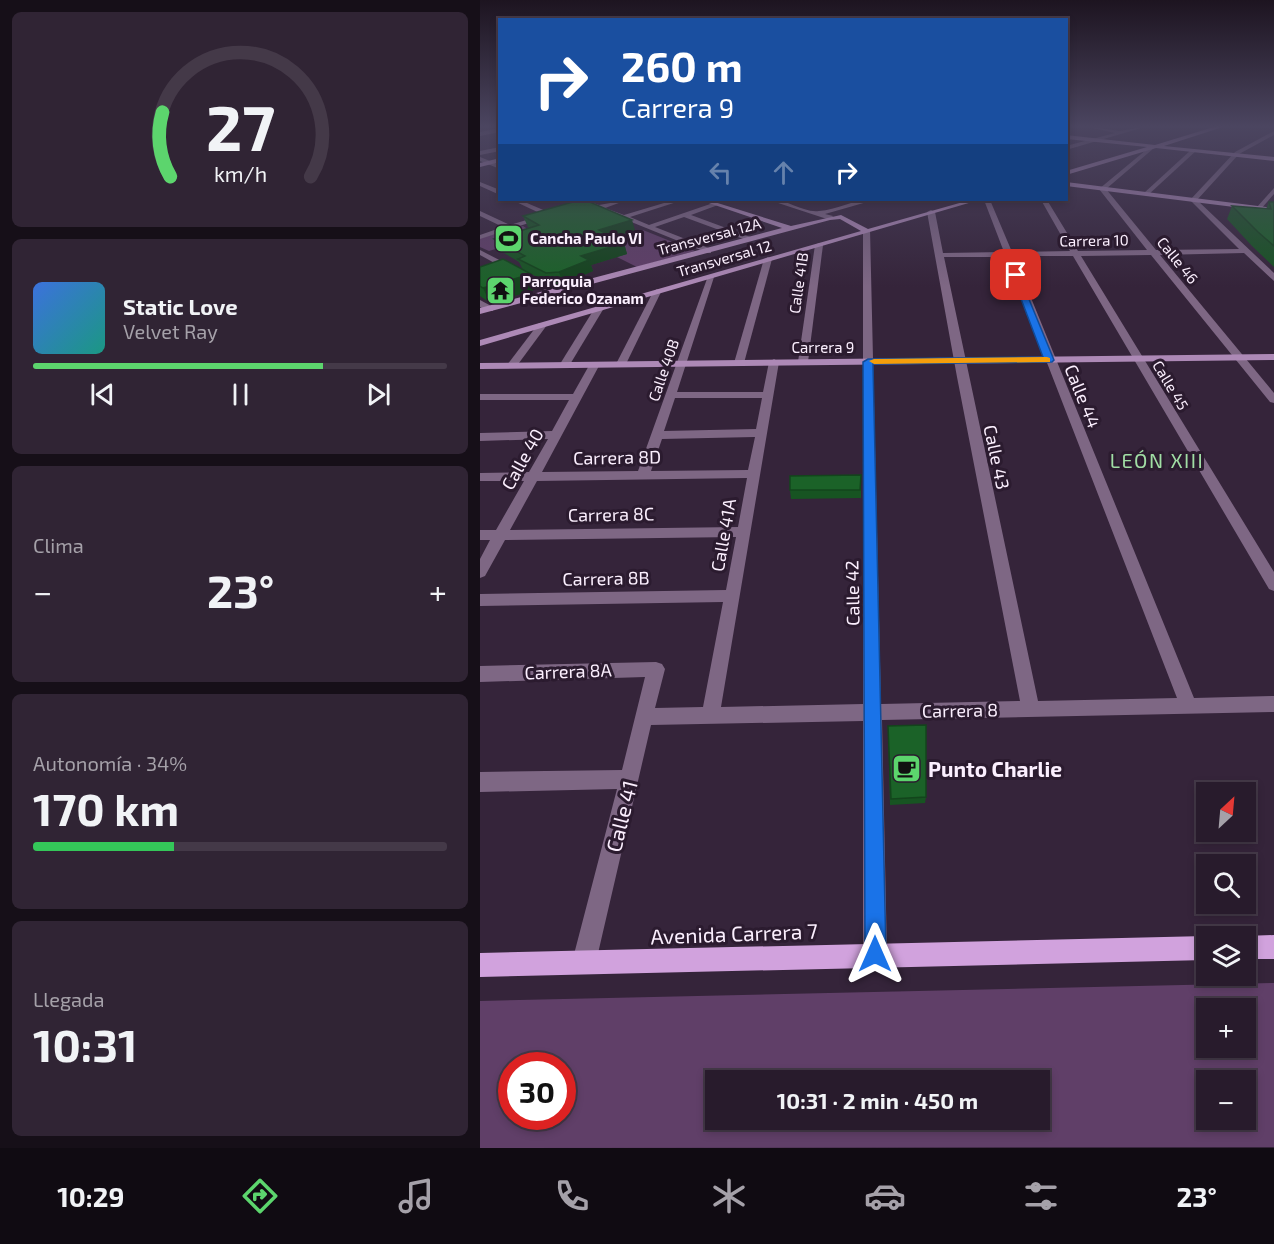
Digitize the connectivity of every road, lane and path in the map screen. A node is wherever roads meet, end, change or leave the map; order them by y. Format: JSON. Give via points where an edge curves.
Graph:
{"nodes":[{"id":1,"x":1114,"y":180,"type":"edge"},
{"id":2,"x":1162,"y":180,"type":"edge"},
{"id":3,"x":1212,"y":180,"type":"edge"},
{"id":4,"x":480,"y":184,"type":"edge"},
{"id":5,"x":1068,"y":184,"type":"edge"},
{"id":6,"x":484,"y":188,"type":"edge"},
{"id":7,"x":1102,"y":189,"type":"junction"},
{"id":8,"x":1274,"y":190,"type":"edge"},
{"id":9,"x":1146,"y":194,"type":"junction"},
{"id":10,"x":1193,"y":200,"type":"junction"},
{"id":11,"x":517,"y":201,"type":"edge"},
{"id":12,"x":621,"y":201,"type":"edge"},
{"id":13,"x":677,"y":201,"type":"edge"},
{"id":14,"x":706,"y":201,"type":"edge"},
{"id":15,"x":775,"y":201,"type":"edge"},
{"id":16,"x":868,"y":201,"type":"edge"},
{"id":17,"x":972,"y":201,"type":"edge"},
{"id":18,"x":987,"y":201,"type":"edge"},
{"id":19,"x":1045,"y":201,"type":"edge"},
{"id":20,"x":580,"y":203,"type":"edge"},
{"id":21,"x":716,"y":204,"type":"junction"},
{"id":22,"x":820,"y":205,"type":"dead end"},
{"id":23,"x":600,"y":207,"type":"junction"},
{"id":24,"x":1259,"y":208,"type":"junction"},
{"id":25,"x":1274,"y":210,"type":"edge"},
{"id":26,"x":561,"y":212,"type":"edge"},
{"id":27,"x":931,"y":212,"type":"junction"},
{"id":28,"x":480,"y":213,"type":"edge"},
{"id":29,"x":830,"y":214,"type":"junction"},
{"id":30,"x":551,"y":215,"type":"junction"},
{"id":31,"x":684,"y":215,"type":"junction"},
{"id":32,"x":624,"y":217,"type":"junction"},
{"id":33,"x":510,"y":228,"type":"junction"},
{"id":34,"x":649,"y":228,"type":"junction"},
{"id":35,"x":789,"y":229,"type":"junction"},
{"id":36,"x":867,"y":231,"type":"junction"},
{"id":37,"x":480,"y":237,"type":"edge"},
{"id":38,"x":752,"y":239,"type":"junction"},
{"id":39,"x":819,"y":245,"type":"junction"},
{"id":40,"x":708,"y":250,"type":"junction"},
{"id":41,"x":1248,"y":251,"type":"junction"},
{"id":42,"x":480,"y":252,"type":"edge"},
{"id":43,"x":1155,"y":252,"type":"junction"},
{"id":44,"x":1077,"y":253,"type":"junction"},
{"id":45,"x":1007,"y":254,"type":"junction"},
{"id":46,"x":940,"y":255,"type":"junction"},
{"id":47,"x":768,"y":259,"type":"junction"},
{"id":48,"x":712,"y":276,"type":"junction"},
{"id":49,"x":1274,"y":278,"type":"edge"},
{"id":50,"x":554,"y":292,"type":"junction"},
{"id":51,"x":657,"y":292,"type":"junction"},
{"id":52,"x":480,"y":303,"type":"edge"},
{"id":53,"x":599,"y":308,"type":"junction"},
{"id":54,"x":485,"y":310,"type":"edge"},
{"id":55,"x":542,"y":325,"type":"junction"},
{"id":56,"x":480,"y":343,"type":"edge"},
{"id":57,"x":1274,"y":357,"type":"edge"},
{"id":58,"x":1240,"y":358,"type":"junction"},
{"id":59,"x":1138,"y":359,"type":"junction"},
{"id":60,"x":1049,"y":360,"type":"junction"},
{"id":61,"x":959,"y":361,"type":"junction"},
{"id":62,"x":774,"y":362,"type":"junction"},
{"id":63,"x":803,"y":362,"type":"junction"},
{"id":64,"x":868,"y":362,"type":"junction"},
{"id":65,"x":681,"y":363,"type":"junction"},
{"id":66,"x":739,"y":363,"type":"junction"},
{"id":67,"x":565,"y":364,"type":"junction"},
{"id":68,"x":595,"y":364,"type":"junction"},
{"id":69,"x":621,"y":364,"type":"junction"},
{"id":70,"x":512,"y":365,"type":"junction"},
{"id":71,"x":480,"y":366,"type":"edge"},
{"id":72,"x":670,"y":395,"type":"junction"},
{"id":73,"x":768,"y":395,"type":"junction"},
{"id":74,"x":480,"y":397,"type":"edge"},
{"id":75,"x":577,"y":397,"type":"junction"},
{"id":76,"x":1274,"y":400,"type":"edge"},
{"id":77,"x":762,"y":433,"type":"junction"},
{"id":78,"x":556,"y":435,"type":"junction"},
{"id":79,"x":657,"y":435,"type":"junction"},
{"id":80,"x":480,"y":437,"type":"edge"},
{"id":81,"x":754,"y":474,"type":"junction"},
{"id":82,"x":643,"y":475,"type":"junction"},
{"id":83,"x":533,"y":476,"type":"junction"},
{"id":84,"x":480,"y":477,"type":"edge"},
{"id":85,"x":743,"y":532,"type":"junction"},
{"id":86,"x":480,"y":535,"type":"edge"},
{"id":87,"x":501,"y":535,"type":"junction"},
{"id":88,"x":480,"y":572,"type":"edge"},
{"id":89,"x":1274,"y":585,"type":"edge"},
{"id":90,"x":732,"y":596,"type":"junction"},
{"id":91,"x":480,"y":600,"type":"edge"},
{"id":92,"x":656,"y":669,"type":"joint"},
{"id":93,"x":480,"y":674,"type":"edge"},
{"id":94,"x":1274,"y":704,"type":"edge"},
{"id":95,"x":1189,"y":706,"type":"junction"},
{"id":96,"x":1030,"y":709,"type":"junction"},
{"id":97,"x":874,"y":712,"type":"junction"},
{"id":98,"x":711,"y":716,"type":"junction"},
{"id":99,"x":645,"y":717,"type":"junction"},
{"id":100,"x":630,"y":779,"type":"junction"},
{"id":101,"x":480,"y":782,"type":"edge"},
{"id":102,"x":1256,"y":947,"type":"edge"},
{"id":103,"x":1274,"y":947,"type":"edge"},
{"id":104,"x":1196,"y":948,"type":"edge"},
{"id":105,"x":875,"y":954,"type":"junction"},
{"id":106,"x":584,"y":963,"type":"junction"},
{"id":107,"x":480,"y":965,"type":"edge"}],
"edges":[{"from":1,"to":7,"type":"street"},
{"from":2,"to":9,"type":"street"},
{"from":3,"to":10,"type":"street"},
{"from":4,"to":6,"type":"street"},
{"from":5,"to":7,"type":"street"},
{"from":7,"to":9,"type":"street"},
{"from":7,"to":43,"type":"street","name":"Calle 46"},
{"from":8,"to":24,"type":"street"},
{"from":9,"to":10,"type":"street"},
{"from":10,"to":24,"type":"street"},
{"from":10,"to":41,"type":"street"},
{"from":11,"to":30,"type":"street"},
{"from":12,"to":23,"type":"street"},
{"from":13,"to":32,"type":"street"},
{"from":14,"to":21,"type":"street"},
{"from":15,"to":29,"type":"street","via":[[817,214]]},
{"from":16,"to":29,"type":"street","name":"Transversal 12A"},
{"from":17,"to":27,"type":"street","name":"Transversal 12"},
{"from":18,"to":45,"type":"street","name":"Calle 44"},
{"from":19,"to":44,"type":"street","name":"Calle 45"},
{"from":20,"to":23,"type":"street"},
{"from":21,"to":31,"type":"street"},
{"from":21,"to":35,"type":"street"},
{"from":22,"to":29,"type":"street"},
{"from":23,"to":32,"type":"street"},
{"from":24,"to":25,"type":"street"},
{"from":26,"to":30,"type":"street"},
{"from":27,"to":36,"type":"street","name":"Transversal 12"},
{"from":27,"to":46,"type":"street","name":"Calle 43"},
{"from":28,"to":33,"type":"street"},
{"from":29,"to":35,"type":"street","name":"Transversal 12A"},
{"from":29,"to":36,"type":"street","name":"Transversal 12A"},
{"from":30,"to":33,"type":"street"},
{"from":31,"to":34,"type":"street"},
{"from":31,"to":38,"type":"street"},
{"from":32,"to":34,"type":"street"},
{"from":33,"to":37,"type":"street"},
{"from":34,"to":40,"type":"street"},
{"from":35,"to":38,"type":"street","name":"Transversal 12A"},
{"from":36,"to":39,"type":"street","name":"Transversal 12"},
{"from":36,"to":64,"type":"street","name":"Calle 42"},
{"from":38,"to":40,"type":"street","name":"Transversal 12A"},
{"from":39,"to":47,"type":"street","name":"Transversal 12"},
{"from":39,"to":63,"type":"street","name":"Calle 41B"},
{"from":40,"to":50,"type":"street","name":"Transversal 12A"},
{"from":41,"to":43,"type":"street","name":"Carrera 10"},
{"from":41,"to":49,"type":"street"},
{"from":42,"to":50,"type":"street"},
{"from":43,"to":44,"type":"street","name":"Carrera 10"},
{"from":43,"to":58,"type":"street","name":"Calle 46"},
{"from":44,"to":45,"type":"street","name":"Carrera 10"},
{"from":44,"to":59,"type":"street","name":"Calle 45"},
{"from":45,"to":46,"type":"street","name":"Carrera 10"},
{"from":45,"to":60,"type":"street","name":"Calle 44"},
{"from":46,"to":61,"type":"street","name":"Calle 43"},
{"from":47,"to":48,"type":"street","name":"Transversal 12"},
{"from":47,"to":66,"type":"street"},
{"from":48,"to":51,"type":"street","name":"Transversal 12"},
{"from":48,"to":65,"type":"street","name":"Calle 40B"},
{"from":50,"to":54,"type":"street","name":"Transversal 12A"},
{"from":51,"to":53,"type":"street","name":"Transversal 12"},
{"from":51,"to":69,"type":"street"},
{"from":52,"to":54,"type":"street"},
{"from":53,"to":55,"type":"street","name":"Transversal 12"},
{"from":53,"to":67,"type":"street"},
{"from":55,"to":56,"type":"street","name":"Transversal 12"},
{"from":55,"to":70,"type":"street"},
{"from":57,"to":58,"type":"street","name":"Carrera 9"},
{"from":58,"to":59,"type":"street","name":"Carrera 9"},
{"from":58,"to":76,"type":"street","name":"Calle 46"},
{"from":59,"to":60,"type":"street","name":"Carrera 9"},
{"from":59,"to":89,"type":"street","name":"Calle 45"},
{"from":60,"to":61,"type":"street","name":"Carrera 9"},
{"from":60,"to":95,"type":"street","name":"Calle 44"},
{"from":61,"to":64,"type":"street","name":"Carrera 9"},
{"from":61,"to":96,"type":"street","name":"Calle 43"},
{"from":62,"to":63,"type":"street","name":"Carrera 9"},
{"from":62,"to":66,"type":"street","name":"Carrera 9"},
{"from":62,"to":73,"type":"street","name":"Calle 41A"},
{"from":63,"to":64,"type":"street","name":"Carrera 9"},
{"from":64,"to":97,"type":"street","name":"Calle 42"},
{"from":65,"to":66,"type":"street","name":"Carrera 9"},
{"from":65,"to":69,"type":"street","name":"Carrera 9"},
{"from":65,"to":72,"type":"street","name":"Calle 40B"},
{"from":67,"to":68,"type":"street","name":"Carrera 9"},
{"from":67,"to":70,"type":"street","name":"Carrera 9"},
{"from":68,"to":69,"type":"street","name":"Carrera 9"},
{"from":68,"to":75,"type":"street","name":"Calle 40"},
{"from":70,"to":71,"type":"street","name":"Carrera 9"},
{"from":72,"to":73,"type":"street"},
{"from":72,"to":79,"type":"street","name":"Calle 40B"},
{"from":73,"to":77,"type":"street","name":"Calle 41A"},
{"from":74,"to":75,"type":"street"},
{"from":75,"to":78,"type":"street","name":"Calle 40"},
{"from":77,"to":79,"type":"street"},
{"from":77,"to":81,"type":"street","name":"Calle 41A"},
{"from":78,"to":80,"type":"street"},
{"from":78,"to":83,"type":"street","name":"Calle 40"},
{"from":79,"to":82,"type":"street","name":"Calle 40B"},
{"from":81,"to":82,"type":"street","name":"Carrera 8D"},
{"from":81,"to":85,"type":"street","name":"Calle 41A"},
{"from":82,"to":83,"type":"street","name":"Carrera 8D"},
{"from":83,"to":84,"type":"street","name":"Carrera 8D"},
{"from":83,"to":87,"type":"street","name":"Calle 40"},
{"from":85,"to":87,"type":"street","name":"Carrera 8C"},
{"from":85,"to":90,"type":"street","name":"Calle 41A"},
{"from":86,"to":87,"type":"street","name":"Carrera 8C"},
{"from":87,"to":88,"type":"street","name":"Calle 40"},
{"from":90,"to":91,"type":"street","name":"Carrera 8B"},
{"from":90,"to":98,"type":"street","name":"Calle 41A"},
{"from":92,"to":93,"type":"street","name":"Carrera 8A"},
{"from":92,"to":99,"type":"street","name":"Calle 41"},
{"from":94,"to":95,"type":"street","name":"Carrera 8"},
{"from":95,"to":96,"type":"street","name":"Carrera 8"},
{"from":96,"to":97,"type":"street","name":"Carrera 8"},
{"from":97,"to":98,"type":"street","name":"Carrera 8"},
{"from":97,"to":105,"type":"street","name":"Calle 42"},
{"from":98,"to":99,"type":"street","name":"Carrera 8"},
{"from":99,"to":100,"type":"street","name":"Calle 41"},
{"from":100,"to":101,"type":"street"},
{"from":100,"to":106,"type":"street","name":"Calle 41"},
{"from":102,"to":103,"type":"main road"},
{"from":104,"to":105,"type":"main road","name":"Avenida Carrera 7"},
{"from":105,"to":106,"type":"main road","name":"Avenida Carrera 7"},
{"from":106,"to":107,"type":"main road","name":"Avenida Carrera 7"}]}
